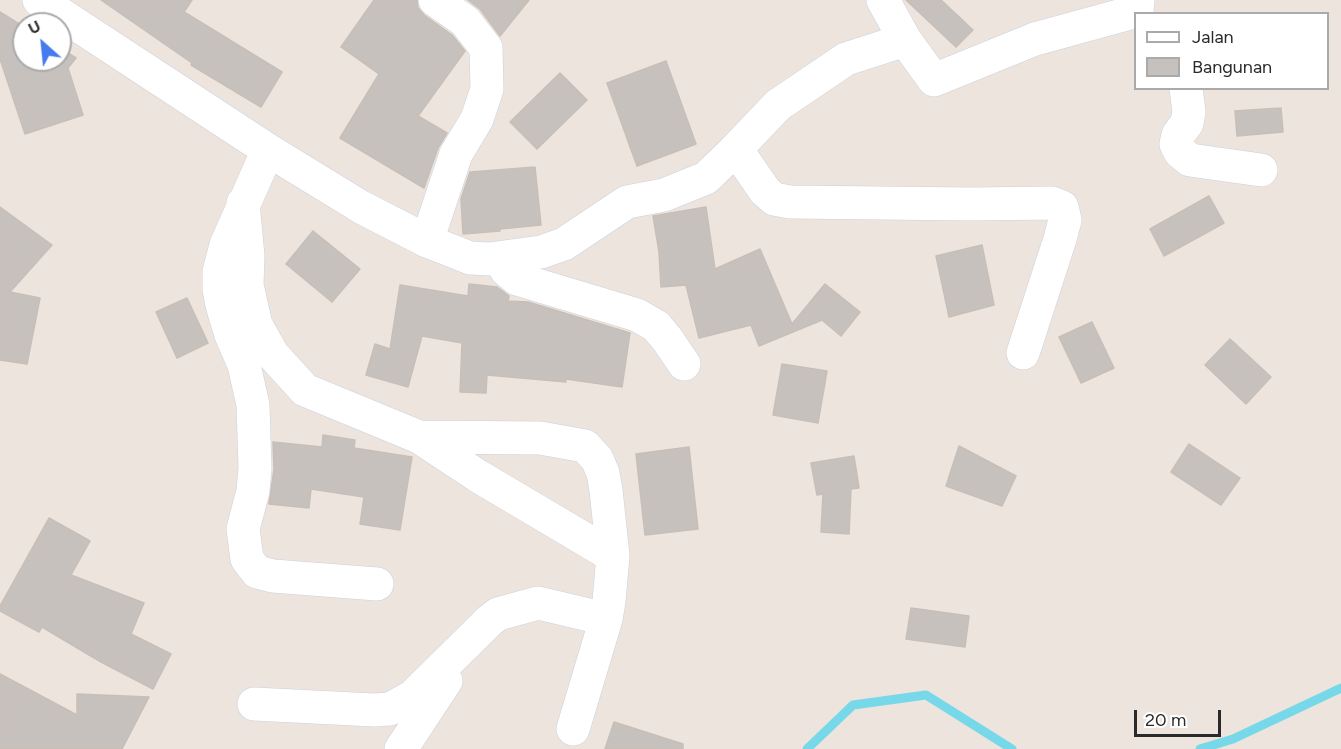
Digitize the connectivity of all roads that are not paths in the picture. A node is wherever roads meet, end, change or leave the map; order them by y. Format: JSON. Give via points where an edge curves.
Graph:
{"nodes":[{"id":1,"x":39,"y":0,"type":"edge"},
{"id":2,"x":435,"y":0,"type":"edge"},
{"id":3,"x":883,"y":0,"type":"edge"},
{"id":4,"x":1137,"y":8,"type":"edge"},
{"id":5,"x":905,"y":40,"type":"junction"},
{"id":6,"x":1186,"y":90,"type":"edge"},
{"id":7,"x":736,"y":149,"type":"junction"},
{"id":8,"x":268,"y":150,"type":"junction"},
{"id":9,"x":1261,"y":170,"type":"dead end"},
{"id":10,"x":243,"y":203,"type":"junction"},
{"id":11,"x":427,"y":241,"type":"junction"},
{"id":12,"x":501,"y":258,"type":"junction"},
{"id":13,"x":1023,"y":353,"type":"dead end"},
{"id":14,"x":684,"y":364,"type":"dead end"},
{"id":15,"x":419,"y":436,"type":"junction"},
{"id":16,"x":613,"y":556,"type":"junction"},
{"id":17,"x":377,"y":584,"type":"dead end"},
{"id":18,"x":606,"y":619,"type":"junction"},
{"id":19,"x":477,"y":635,"type":"junction"},
{"id":20,"x":254,"y":704,"type":"dead end"},
{"id":21,"x":573,"y":729,"type":"dead end"},
{"id":22,"x":401,"y":749,"type":"edge"}],
"edges":[{"from":1,"to":8,"type":"street"},
{"from":2,"to":11,"type":"street","via":[[465,21],[486,48],[487,88],[477,119],[456,154]]},
{"from":3,"to":5,"type":"street"},
{"from":4,"to":5,"type":"street","via":[[1035,39],[934,80]]},
{"from":5,"to":7,"type":"street","via":[[846,59],[778,105]]},
{"from":6,"to":9,"type":"street","via":[[1189,112],[1178,135],[1176,144],[1180,152],[1190,160]]},
{"from":7,"to":12,"type":"street","via":[[706,178],[664,195],[627,202],[564,244]]},
{"from":7,"to":13,"type":"street","via":[[774,199],[1052,203],[1062,207],[1065,220],[1060,239]]},
{"from":8,"to":10,"type":"street"},
{"from":8,"to":11,"type":"street","via":[[361,207]]},
{"from":10,"to":15,"type":"street","via":[[250,308],[273,356],[305,390]]},
{"from":10,"to":17,"type":"street","via":[[226,245],[219,289],[254,405],[253,491],[243,529],[247,559],[257,573]]},
{"from":11,"to":12,"type":"street","via":[[471,258]]},
{"from":12,"to":14,"type":"street","via":[[506,270],[517,279],[637,315],[656,326]]},
{"from":15,"to":16,"type":"street"},
{"from":15,"to":16,"type":"street","via":[[540,438],[585,446],[603,473]]},
{"from":16,"to":18,"type":"street"},
{"from":18,"to":19,"type":"street","via":[[538,603],[498,614]]},
{"from":18,"to":21,"type":"street"},
{"from":19,"to":20,"type":"street","via":[[413,696],[390,709]]},
{"from":19,"to":22,"type":"street"}]}
